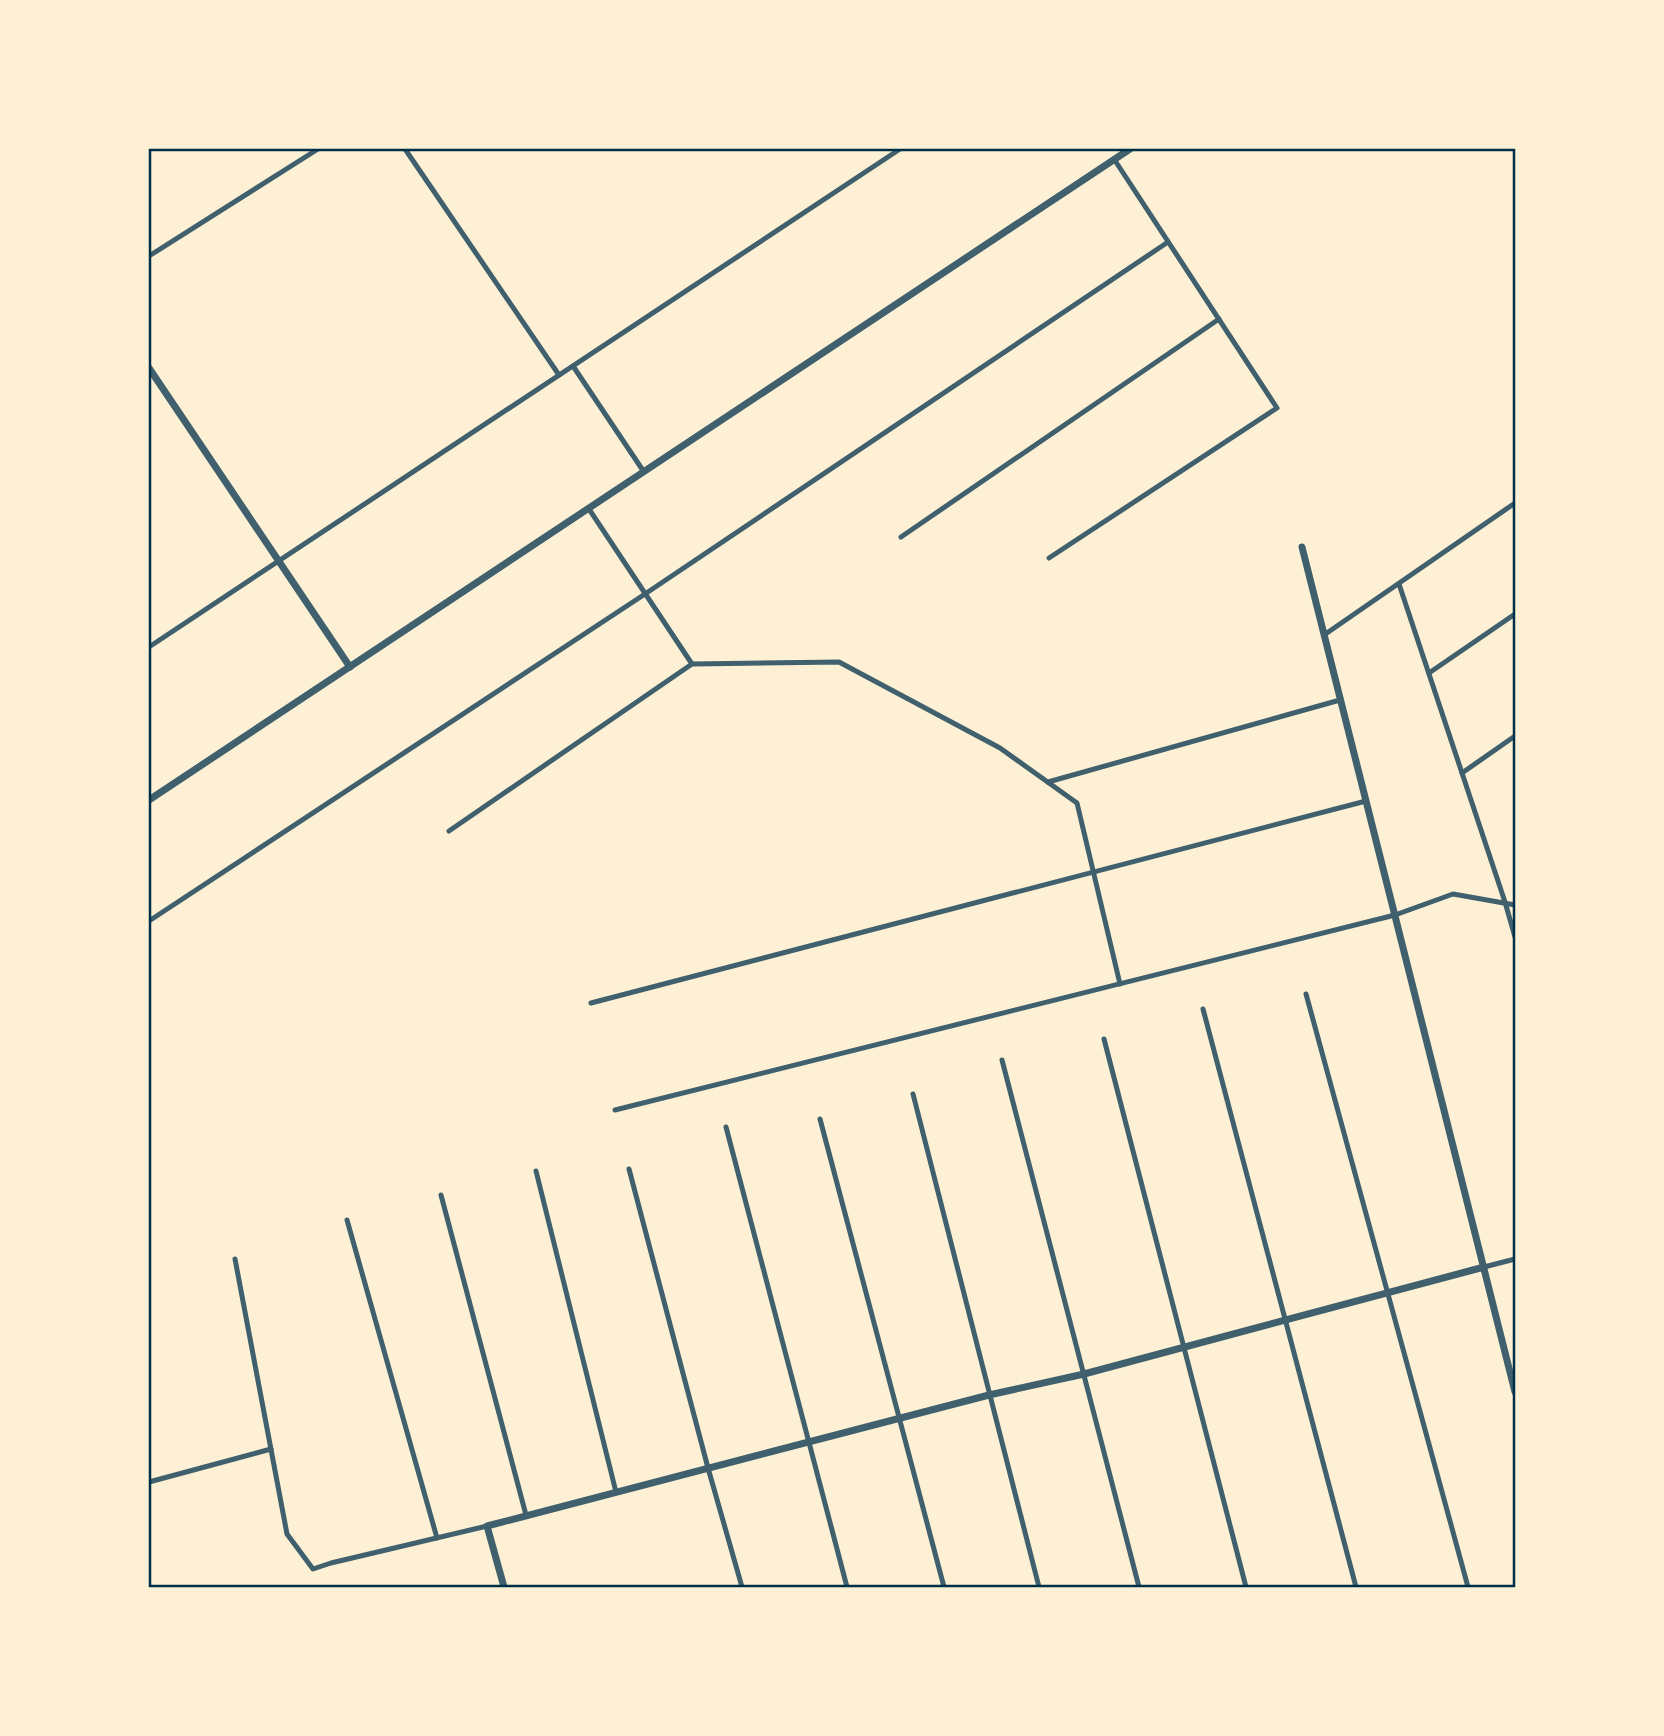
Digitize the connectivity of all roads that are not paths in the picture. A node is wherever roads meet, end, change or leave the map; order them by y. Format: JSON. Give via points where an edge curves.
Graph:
{"nodes":[{"id":1,"x":318,"y":149,"type":"edge"},
{"id":2,"x":405,"y":149,"type":"edge"},
{"id":3,"x":900,"y":149,"type":"edge"},
{"id":4,"x":1130,"y":149,"type":"edge"},
{"id":5,"x":1114,"y":159,"type":"junction"},
{"id":6,"x":1168,"y":242,"type":"junction"},
{"id":7,"x":149,"y":256,"type":"edge"},
{"id":8,"x":1219,"y":319,"type":"junction"},
{"id":9,"x":573,"y":366,"type":"junction"},
{"id":10,"x":149,"y":368,"type":"edge"},
{"id":11,"x":559,"y":375,"type":"junction"},
{"id":12,"x":644,"y":472,"type":"junction"},
{"id":13,"x":1515,"y":503,"type":"edge"},
{"id":14,"x":589,"y":509,"type":"junction"},
{"id":15,"x":901,"y":537,"type":"dead end"},
{"id":16,"x":1301,"y":547,"type":"dead end"},
{"id":17,"x":1049,"y":558,"type":"dead end"},
{"id":18,"x":279,"y":562,"type":"junction"},
{"id":19,"x":1399,"y":584,"type":"junction"},
{"id":20,"x":645,"y":594,"type":"junction"},
{"id":21,"x":1515,"y":614,"type":"edge"},
{"id":22,"x":1324,"y":635,"type":"junction"},
{"id":23,"x":149,"y":648,"type":"edge"},
{"id":24,"x":692,"y":664,"type":"junction"},
{"id":25,"x":349,"y":667,"type":"junction"},
{"id":26,"x":1429,"y":673,"type":"junction"},
{"id":27,"x":1340,"y":701,"type":"junction"},
{"id":28,"x":1515,"y":736,"type":"edge"},
{"id":29,"x":1462,"y":773,"type":"junction"},
{"id":30,"x":1048,"y":782,"type":"junction"},
{"id":31,"x":149,"y":800,"type":"edge"},
{"id":32,"x":1366,"y":801,"type":"junction"},
{"id":33,"x":449,"y":831,"type":"dead end"},
{"id":34,"x":1093,"y":872,"type":"junction"},
{"id":35,"x":1506,"y":902,"type":"junction"},
{"id":36,"x":1515,"y":905,"type":"edge"},
{"id":37,"x":1395,"y":915,"type":"junction"},
{"id":38,"x":149,"y":921,"type":"edge"},
{"id":39,"x":1515,"y":937,"type":"edge"},
{"id":40,"x":1119,"y":984,"type":"junction"},
{"id":41,"x":1306,"y":994,"type":"dead end"},
{"id":42,"x":591,"y":1003,"type":"dead end"},
{"id":43,"x":1203,"y":1009,"type":"dead end"},
{"id":44,"x":1104,"y":1039,"type":"dead end"},
{"id":45,"x":1002,"y":1060,"type":"dead end"},
{"id":46,"x":913,"y":1094,"type":"dead end"},
{"id":47,"x":615,"y":1110,"type":"dead end"},
{"id":48,"x":820,"y":1119,"type":"dead end"},
{"id":49,"x":726,"y":1127,"type":"dead end"},
{"id":50,"x":629,"y":1169,"type":"dead end"},
{"id":51,"x":536,"y":1171,"type":"dead end"},
{"id":52,"x":441,"y":1195,"type":"dead end"},
{"id":53,"x":347,"y":1220,"type":"dead end"},
{"id":54,"x":235,"y":1259,"type":"dead end"},
{"id":55,"x":1515,"y":1259,"type":"edge"},
{"id":56,"x":1484,"y":1267,"type":"junction"},
{"id":57,"x":1387,"y":1293,"type":"junction"},
{"id":58,"x":1285,"y":1320,"type":"junction"},
{"id":59,"x":1184,"y":1347,"type":"junction"},
{"id":60,"x":1084,"y":1374,"type":"junction"},
{"id":61,"x":1515,"y":1392,"type":"edge"},
{"id":62,"x":989,"y":1395,"type":"junction"},
{"id":63,"x":899,"y":1418,"type":"junction"},
{"id":64,"x":808,"y":1442,"type":"junction"},
{"id":65,"x":271,"y":1449,"type":"junction"},
{"id":66,"x":708,"y":1468,"type":"junction"},
{"id":67,"x":149,"y":1482,"type":"edge"},
{"id":68,"x":616,"y":1492,"type":"junction"},
{"id":69,"x":526,"y":1515,"type":"junction"},
{"id":70,"x":487,"y":1526,"type":"junction"},
{"id":71,"x":437,"y":1538,"type":"junction"},
{"id":72,"x":504,"y":1587,"type":"edge"},
{"id":73,"x":742,"y":1587,"type":"edge"},
{"id":74,"x":847,"y":1587,"type":"edge"},
{"id":75,"x":944,"y":1587,"type":"edge"},
{"id":76,"x":1039,"y":1587,"type":"edge"},
{"id":77,"x":1139,"y":1587,"type":"edge"},
{"id":78,"x":1246,"y":1587,"type":"edge"},
{"id":79,"x":1356,"y":1587,"type":"edge"},
{"id":80,"x":1468,"y":1587,"type":"edge"}],
"edges":[{"from":1,"to":7,"type":"lane"},
{"from":2,"to":11,"type":"lane"},
{"from":3,"to":9,"type":"lane"},
{"from":4,"to":5,"type":"street"},
{"from":5,"to":6,"type":"lane"},
{"from":5,"to":12,"type":"street"},
{"from":6,"to":8,"type":"lane"},
{"from":6,"to":20,"type":"lane"},
{"from":8,"to":15,"type":"lane"},
{"from":8,"to":17,"type":"lane","via":[[1277,408]]},
{"from":9,"to":11,"type":"lane"},
{"from":9,"to":12,"type":"lane"},
{"from":10,"to":18,"type":"street"},
{"from":11,"to":18,"type":"lane"},
{"from":12,"to":14,"type":"street"},
{"from":13,"to":19,"type":"lane"},
{"from":14,"to":20,"type":"lane"},
{"from":14,"to":25,"type":"street"},
{"from":16,"to":22,"type":"street"},
{"from":18,"to":23,"type":"lane"},
{"from":18,"to":25,"type":"street"},
{"from":19,"to":22,"type":"lane"},
{"from":19,"to":26,"type":"lane"},
{"from":20,"to":24,"type":"lane"},
{"from":20,"to":38,"type":"lane"},
{"from":21,"to":26,"type":"lane"},
{"from":22,"to":27,"type":"street"},
{"from":24,"to":30,"type":"lane","via":[[839,662],[1000,748]]},
{"from":24,"to":33,"type":"lane"},
{"from":25,"to":31,"type":"street"},
{"from":26,"to":29,"type":"lane"},
{"from":27,"to":30,"type":"lane"},
{"from":27,"to":32,"type":"street"},
{"from":28,"to":29,"type":"lane"},
{"from":29,"to":35,"type":"lane"},
{"from":30,"to":34,"type":"lane","via":[[1077,803]]},
{"from":32,"to":34,"type":"lane"},
{"from":32,"to":37,"type":"street"},
{"from":34,"to":40,"type":"lane"},
{"from":34,"to":42,"type":"lane"},
{"from":35,"to":36,"type":"lane"},
{"from":35,"to":37,"type":"lane","via":[[1452,894]]},
{"from":35,"to":39,"type":"lane"},
{"from":37,"to":40,"type":"lane"},
{"from":37,"to":56,"type":"street"},
{"from":40,"to":47,"type":"lane"},
{"from":41,"to":57,"type":"lane"},
{"from":43,"to":58,"type":"lane"},
{"from":44,"to":59,"type":"lane"},
{"from":45,"to":60,"type":"lane"},
{"from":46,"to":62,"type":"lane"},
{"from":48,"to":63,"type":"lane"},
{"from":49,"to":64,"type":"lane"},
{"from":50,"to":66,"type":"lane"},
{"from":51,"to":68,"type":"lane"},
{"from":52,"to":69,"type":"lane"},
{"from":53,"to":71,"type":"lane"},
{"from":54,"to":65,"type":"lane"},
{"from":55,"to":56,"type":"lane"},
{"from":56,"to":57,"type":"street"},
{"from":56,"to":61,"type":"street"},
{"from":57,"to":58,"type":"street"},
{"from":57,"to":80,"type":"lane"},
{"from":58,"to":59,"type":"street"},
{"from":58,"to":79,"type":"lane"},
{"from":59,"to":60,"type":"street"},
{"from":59,"to":78,"type":"lane"},
{"from":60,"to":62,"type":"street"},
{"from":60,"to":77,"type":"lane"},
{"from":62,"to":63,"type":"street"},
{"from":62,"to":76,"type":"lane"},
{"from":63,"to":64,"type":"street"},
{"from":63,"to":75,"type":"lane"},
{"from":64,"to":66,"type":"street"},
{"from":64,"to":74,"type":"lane"},
{"from":65,"to":67,"type":"lane"},
{"from":65,"to":71,"type":"lane","via":[[287,1534],[313,1569]]},
{"from":66,"to":68,"type":"street"},
{"from":66,"to":73,"type":"lane"},
{"from":68,"to":69,"type":"street"},
{"from":69,"to":70,"type":"street"},
{"from":70,"to":71,"type":"lane"},
{"from":70,"to":72,"type":"street"}]}
